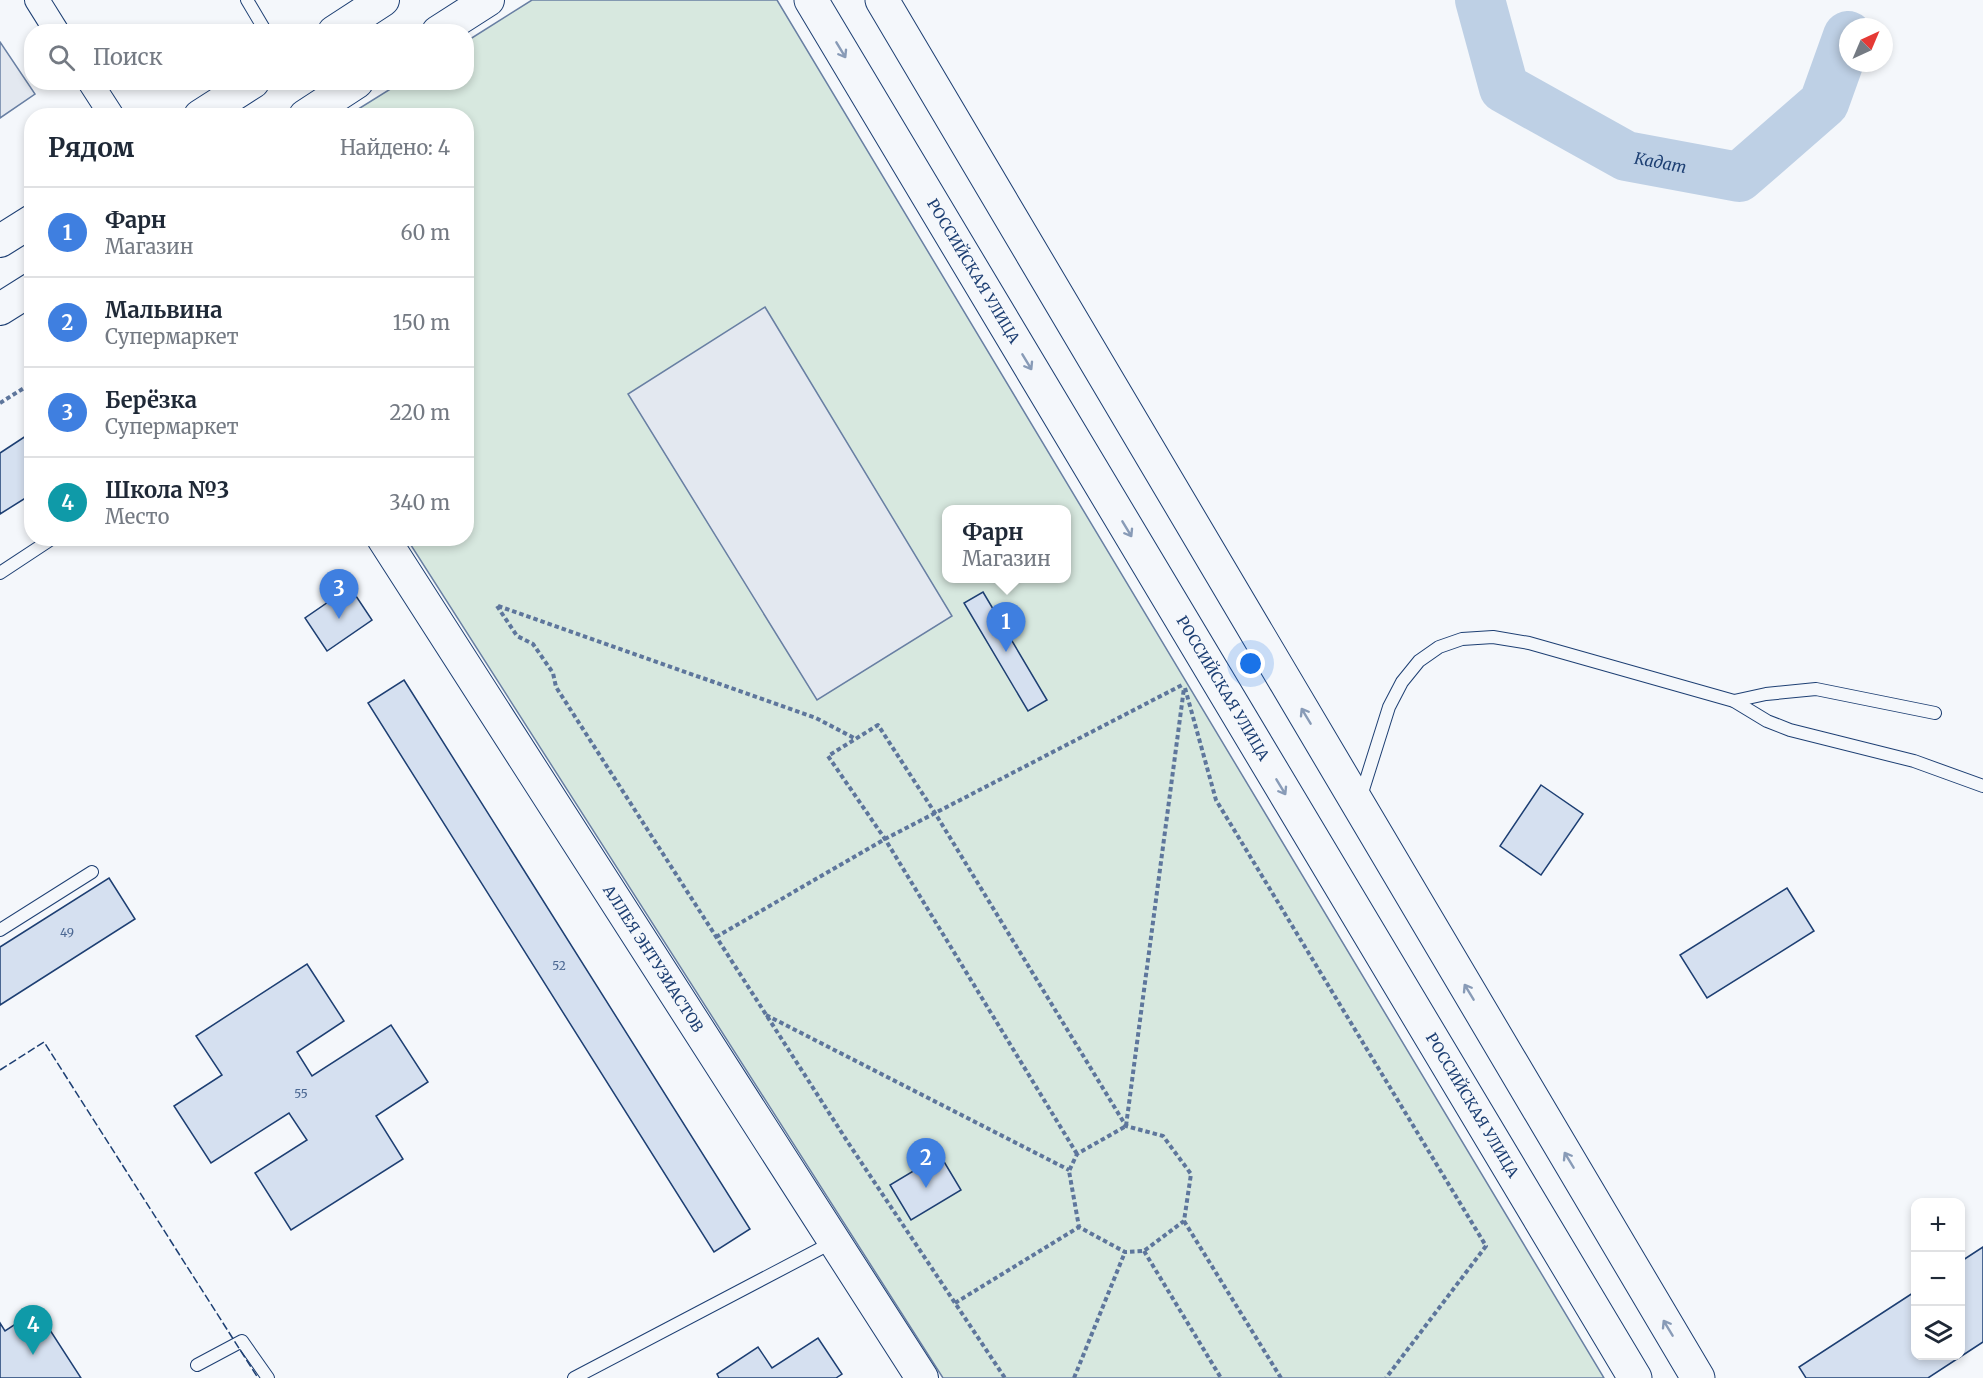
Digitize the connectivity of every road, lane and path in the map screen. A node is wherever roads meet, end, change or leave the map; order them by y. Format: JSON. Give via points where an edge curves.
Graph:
{"nodes":[{"id":1,"x":37,"y":0,"type":"edge"},
{"id":2,"x":247,"y":0,"type":"edge"},
{"id":3,"x":384,"y":0,"type":"edge"},
{"id":4,"x":488,"y":0,"type":"edge"},
{"id":5,"x":811,"y":0,"type":"edge"},
{"id":6,"x":882,"y":0,"type":"edge"},
{"id":7,"x":52,"y":24,"type":"edge"},
{"id":8,"x":261,"y":24,"type":"edge"},
{"id":9,"x":346,"y":24,"type":"edge"},
{"id":10,"x":450,"y":24,"type":"edge"},
{"id":11,"x":95,"y":90,"type":"edge"},
{"id":12,"x":241,"y":90,"type":"edge"},
{"id":13,"x":345,"y":90,"type":"edge"},
{"id":14,"x":107,"y":108,"type":"edge"},
{"id":15,"x":212,"y":108,"type":"edge"},
{"id":16,"x":317,"y":108,"type":"edge"},
{"id":17,"x":24,"y":226,"type":"edge"},
{"id":18,"x":0,"y":241,"type":"edge"},
{"id":19,"x":24,"y":388,"type":"edge"},
{"id":20,"x":0,"y":403,"type":"edge"},
{"id":21,"x":41,"y":546,"type":"edge"},
{"id":22,"x":387,"y":546,"type":"edge"},
{"id":23,"x":0,"y":573,"type":"edge"},
{"id":24,"x":1184,"y":684,"type":"junction"},
{"id":25,"x":1734,"y":701,"type":"junction"},
{"id":26,"x":1935,"y":713,"type":"dead end"},
{"id":27,"x":857,"y":740,"type":"junction"},
{"id":28,"x":1982,"y":788,"type":"edge"},
{"id":29,"x":1358,"y":805,"type":"junction"},
{"id":30,"x":935,"y":813,"type":"junction"},
{"id":31,"x":885,"y":838,"type":"junction"},
{"id":32,"x":92,"y":872,"type":"dead end"},
{"id":33,"x":0,"y":930,"type":"edge"},
{"id":34,"x":716,"y":938,"type":"junction"},
{"id":35,"x":765,"y":1015,"type":"junction"},
{"id":36,"x":1126,"y":1126,"type":"junction"},
{"id":37,"x":1077,"y":1154,"type":"junction"},
{"id":38,"x":1069,"y":1171,"type":"junction"},
{"id":39,"x":1184,"y":1221,"type":"junction"},
{"id":40,"x":1079,"y":1227,"type":"junction"},
{"id":41,"x":835,"y":1241,"type":"junction"},
{"id":42,"x":1144,"y":1251,"type":"junction"},
{"id":43,"x":1125,"y":1252,"type":"junction"},
{"id":44,"x":955,"y":1303,"type":"junction"},
{"id":45,"x":197,"y":1365,"type":"dead end"},
{"id":46,"x":268,"y":1378,"type":"edge"},
{"id":47,"x":574,"y":1378,"type":"edge"},
{"id":48,"x":922,"y":1378,"type":"edge"},
{"id":49,"x":1005,"y":1378,"type":"edge"},
{"id":50,"x":1074,"y":1378,"type":"edge"},
{"id":51,"x":1221,"y":1378,"type":"edge"},
{"id":52,"x":1281,"y":1378,"type":"edge"},
{"id":53,"x":1386,"y":1378,"type":"edge"},
{"id":54,"x":1635,"y":1378,"type":"edge"},
{"id":55,"x":1698,"y":1378,"type":"edge"}],
"edges":[{"from":1,"to":7,"type":"street"},
{"from":2,"to":8,"type":"lane"},
{"from":3,"to":9,"type":"street"},
{"from":4,"to":10,"type":"street"},
{"from":5,"to":54,"type":"main road","name":"РОССИЙСКАЯ УЛИЦА","one_way":true},
{"from":29,"to":6,"type":"main road","one_way":true},
{"from":11,"to":14,"type":"street"},
{"from":12,"to":15,"type":"street"},
{"from":13,"to":16,"type":"street"},
{"from":17,"to":18,"type":"street"},
{"from":19,"to":20,"type":"path"},
{"from":21,"to":23,"type":"lane"},
{"from":22,"to":41,"type":"street","name":"АЛЛЕЯ ЭНТУЗИАСТОВ"},
{"from":24,"to":30,"type":"path"},
{"from":24,"to":36,"type":"path"},
{"from":24,"to":53,"type":"path","via":[[1216,800],[1486,1246]]},
{"from":25,"to":26,"type":"lane","via":[[1816,689]]},
{"from":25,"to":28,"type":"lane","via":[[1790,730],[1914,760]]},
{"from":25,"to":29,"type":"lane","via":[[1529,643],[1493,637],[1461,639],[1438,647],[1419,661],[1402,682],[1389,707]]},
{"from":27,"to":30,"type":"path","via":[[878,725]]},
{"from":27,"to":31,"type":"path","via":[[828,756]]},
{"from":27,"to":34,"type":"path","via":[[816,718],[497,606],[517,636],[533,644],[553,673],[556,687]]},
{"from":55,"to":29,"type":"main road","one_way":true},
{"from":30,"to":31,"type":"path"},
{"from":30,"to":36,"type":"path"},
{"from":31,"to":34,"type":"path"},
{"from":31,"to":37,"type":"path"},
{"from":32,"to":33,"type":"lane"},
{"from":34,"to":35,"type":"path"},
{"from":35,"to":38,"type":"path"},
{"from":35,"to":44,"type":"path"},
{"from":36,"to":37,"type":"path"},
{"from":36,"to":39,"type":"path","via":[[1163,1136],[1191,1174]]},
{"from":37,"to":38,"type":"path"},
{"from":38,"to":40,"type":"path"},
{"from":39,"to":42,"type":"path"},
{"from":39,"to":52,"type":"path"},
{"from":40,"to":43,"type":"path"},
{"from":40,"to":44,"type":"path"},
{"from":41,"to":47,"type":"lane"},
{"from":41,"to":48,"type":"street","name":"АЛЛЕЯ ЭНТУЗИАСТОВ"},
{"from":42,"to":43,"type":"path"},
{"from":42,"to":51,"type":"path"},
{"from":43,"to":50,"type":"path"},
{"from":44,"to":49,"type":"path"},
{"from":45,"to":46,"type":"lane","via":[[242,1341]]}]}
